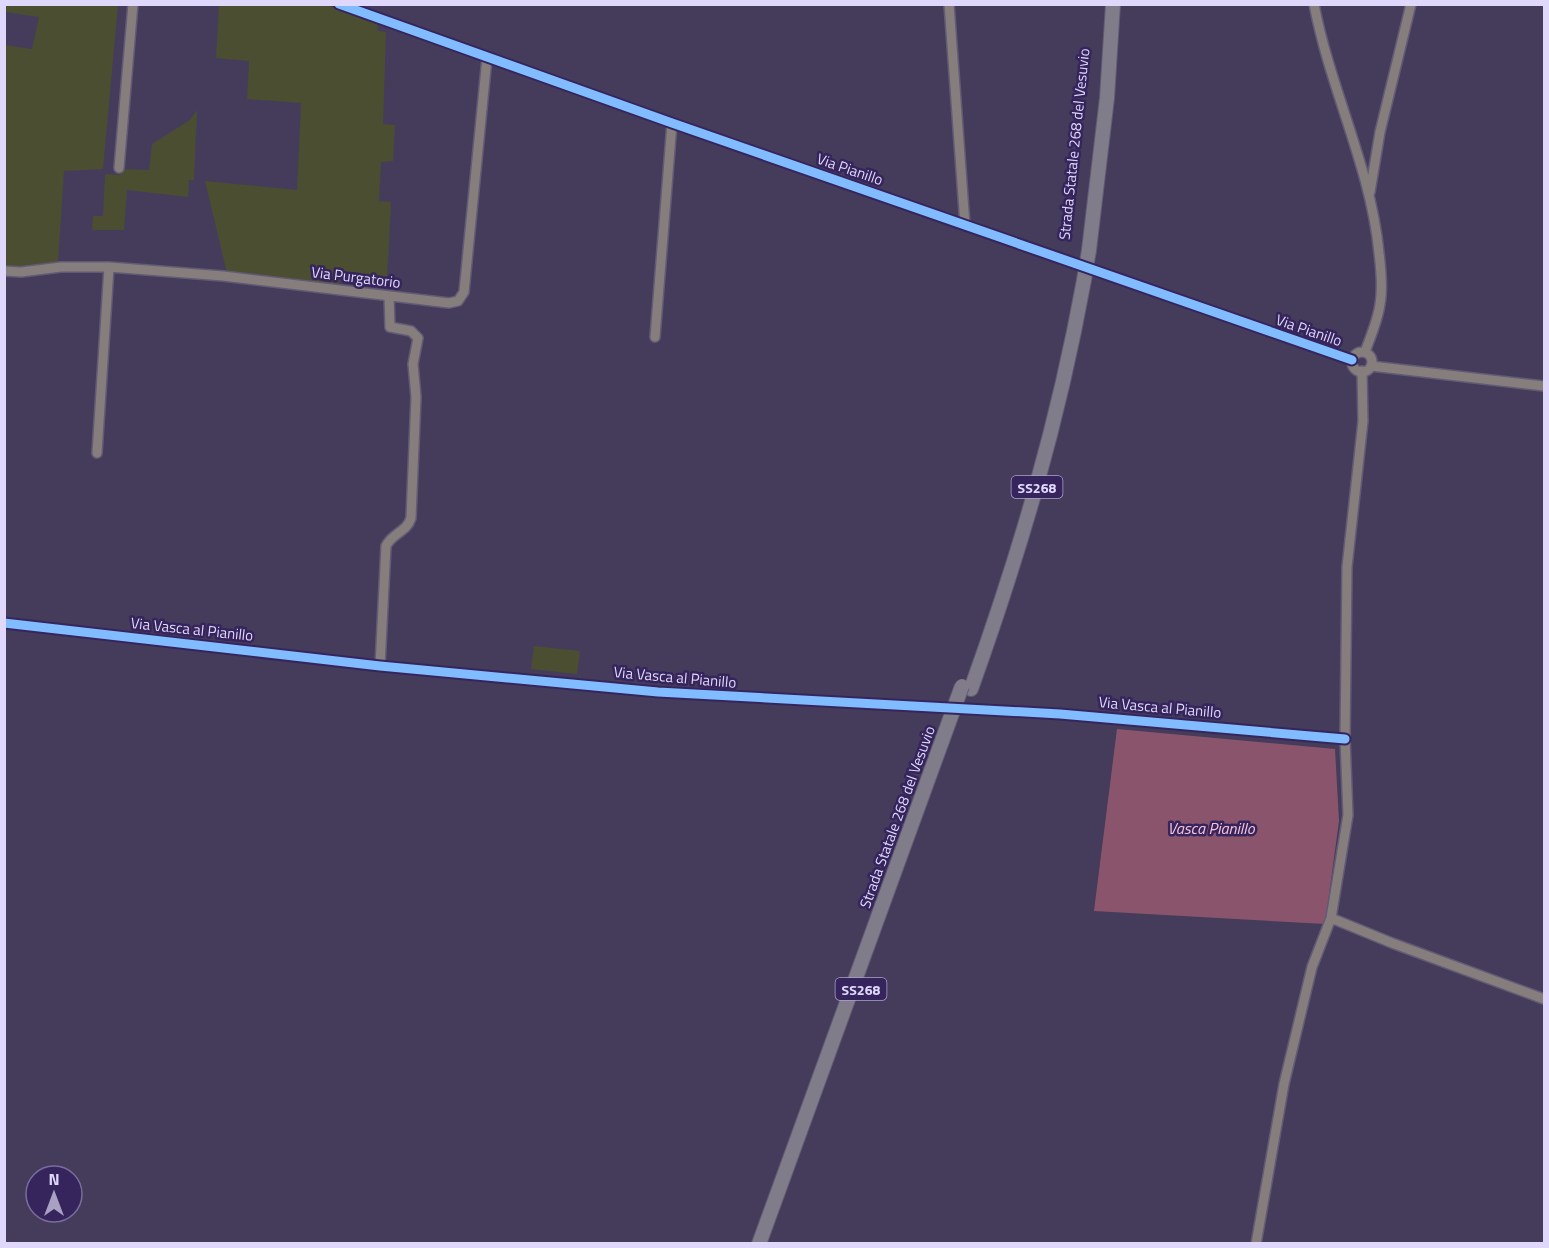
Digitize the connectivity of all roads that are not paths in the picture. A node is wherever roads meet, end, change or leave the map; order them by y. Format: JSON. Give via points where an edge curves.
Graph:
{"nodes":[{"id":1,"x":133,"y":4,"type":"edge"},
{"id":2,"x":339,"y":4,"type":"edge"},
{"id":3,"x":949,"y":4,"type":"edge"},
{"id":4,"x":1104,"y":4,"type":"edge"},
{"id":5,"x":1113,"y":4,"type":"edge"},
{"id":6,"x":1314,"y":4,"type":"edge"},
{"id":7,"x":1411,"y":4,"type":"edge"},
{"id":8,"x":487,"y":58,"type":"junction"},
{"id":9,"x":672,"y":123,"type":"junction"},
{"id":10,"x":119,"y":168,"type":"dead end"},
{"id":11,"x":1370,"y":195,"type":"junction"},
{"id":12,"x":965,"y":225,"type":"junction"},
{"id":13,"x":1084,"y":249,"type":"junction"},
{"id":14,"x":109,"y":267,"type":"junction"},
{"id":15,"x":4,"y":272,"type":"edge"},
{"id":16,"x":389,"y":296,"type":"junction"},
{"id":17,"x":655,"y":337,"type":"dead end"},
{"id":18,"x":1365,"y":352,"type":"junction"},
{"id":19,"x":1352,"y":360,"type":"junction"},
{"id":20,"x":1371,"y":366,"type":"junction"},
{"id":21,"x":1362,"y":371,"type":"junction"},
{"id":22,"x":1545,"y":386,"type":"edge"},
{"id":23,"x":97,"y":453,"type":"dead end"},
{"id":24,"x":4,"y":623,"type":"edge"},
{"id":25,"x":380,"y":666,"type":"junction"},
{"id":26,"x":1345,"y":739,"type":"junction"},
{"id":27,"x":1331,"y":918,"type":"junction"},
{"id":28,"x":1545,"y":999,"type":"edge"},
{"id":29,"x":766,"y":1238,"type":"edge"},
{"id":30,"x":1256,"y":1244,"type":"edge"}],
"edges":[{"from":1,"to":10,"type":"street"},
{"from":2,"to":8,"type":"street","name":"Via Pianillo"},
{"from":3,"to":12,"type":"street"},
{"from":4,"to":13,"type":"highway","name":"Strada Statale 268 del Vesuvio","number":"SS268"},
{"from":5,"to":13,"type":"highway","name":"Strada Statale 268 del Vesuvio","number":"SS268","via":[[1107,98]]},
{"from":6,"to":11,"type":"street"},
{"from":7,"to":11,"type":"street","via":[[1380,132]]},
{"from":8,"to":9,"type":"street","name":"Via Pianillo"},
{"from":8,"to":16,"type":"street","name":"Via Purgatorio","via":[[464,292],[458,301],[450,303]]},
{"from":9,"to":12,"type":"street","name":"Via Pianillo"},
{"from":9,"to":17,"type":"street"},
{"from":11,"to":18,"type":"street","via":[[1379,257],[1380,304]]},
{"from":12,"to":19,"type":"street","name":"Via Pianillo"},
{"from":13,"to":29,"type":"highway","name":"Strada Statale 268 del Vesuvio","number":"SS268","via":[[1066,370],[1041,475],[1008,582],[966,687]]},
{"from":14,"to":15,"type":"street","name":"Via Purgatorio"},
{"from":14,"to":16,"type":"street","name":"Via Purgatorio"},
{"from":14,"to":23,"type":"street"},
{"from":16,"to":25,"type":"street","via":[[390,327],[411,331],[418,338],[411,518],[407,528],[386,546]]},
{"from":18,"to":19,"type":"street","via":[[1355,354]]},
{"from":18,"to":20,"type":"street","via":[[1370,356]]},
{"from":19,"to":21,"type":"street","via":[[1354,368]]},
{"from":20,"to":21,"type":"street"},
{"from":20,"to":22,"type":"street"},
{"from":21,"to":26,"type":"street","via":[[1363,421],[1347,567]]},
{"from":24,"to":25,"type":"street","name":"Via Vasca al Pianillo"},
{"from":25,"to":26,"type":"street","name":"Via Vasca al Pianillo","via":[[657,692],[1060,714]]},
{"from":26,"to":27,"type":"street","via":[[1348,815]]},
{"from":27,"to":28,"type":"street"},
{"from":27,"to":30,"type":"street","via":[[1312,967],[1284,1084]]}]}
